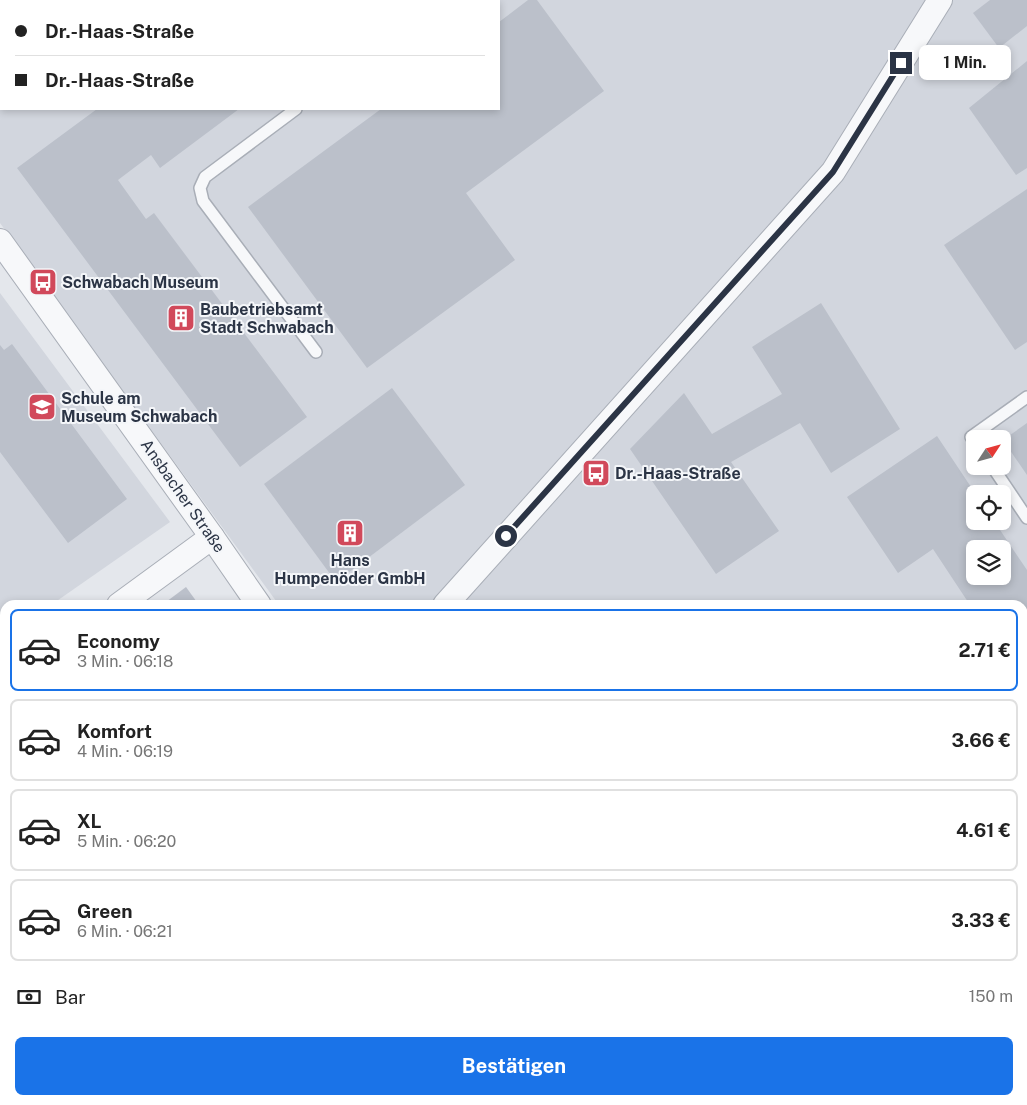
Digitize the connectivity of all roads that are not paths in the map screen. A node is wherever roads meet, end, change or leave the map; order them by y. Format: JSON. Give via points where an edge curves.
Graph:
{"nodes":[{"id":1,"x":940,"y":0,"type":"edge"},
{"id":2,"x":295,"y":110,"type":"edge"},
{"id":3,"x":0,"y":241,"type":"edge"},
{"id":4,"x":316,"y":352,"type":"dead end"},
{"id":5,"x":1027,"y":397,"type":"edge"},
{"id":6,"x":981,"y":430,"type":"edge"},
{"id":7,"x":998,"y":475,"type":"edge"},
{"id":8,"x":1027,"y":518,"type":"edge"},
{"id":9,"x":212,"y":537,"type":"junction"},
{"id":10,"x":126,"y":600,"type":"edge"},
{"id":11,"x":256,"y":600,"type":"edge"},
{"id":12,"x":449,"y":600,"type":"edge"}],
"edges":[{"from":1,"to":12,"type":"street","via":[[833,172]]},
{"from":2,"to":4,"type":"lane","via":[[205,177],[200,188],[203,201]]},
{"from":3,"to":9,"type":"street","name":"Ansbacher Straße"},
{"from":5,"to":6,"type":"lane"},
{"from":7,"to":8,"type":"lane"},
{"from":9,"to":10,"type":"street"},
{"from":9,"to":11,"type":"street","name":"Ansbacher Straße"}]}
